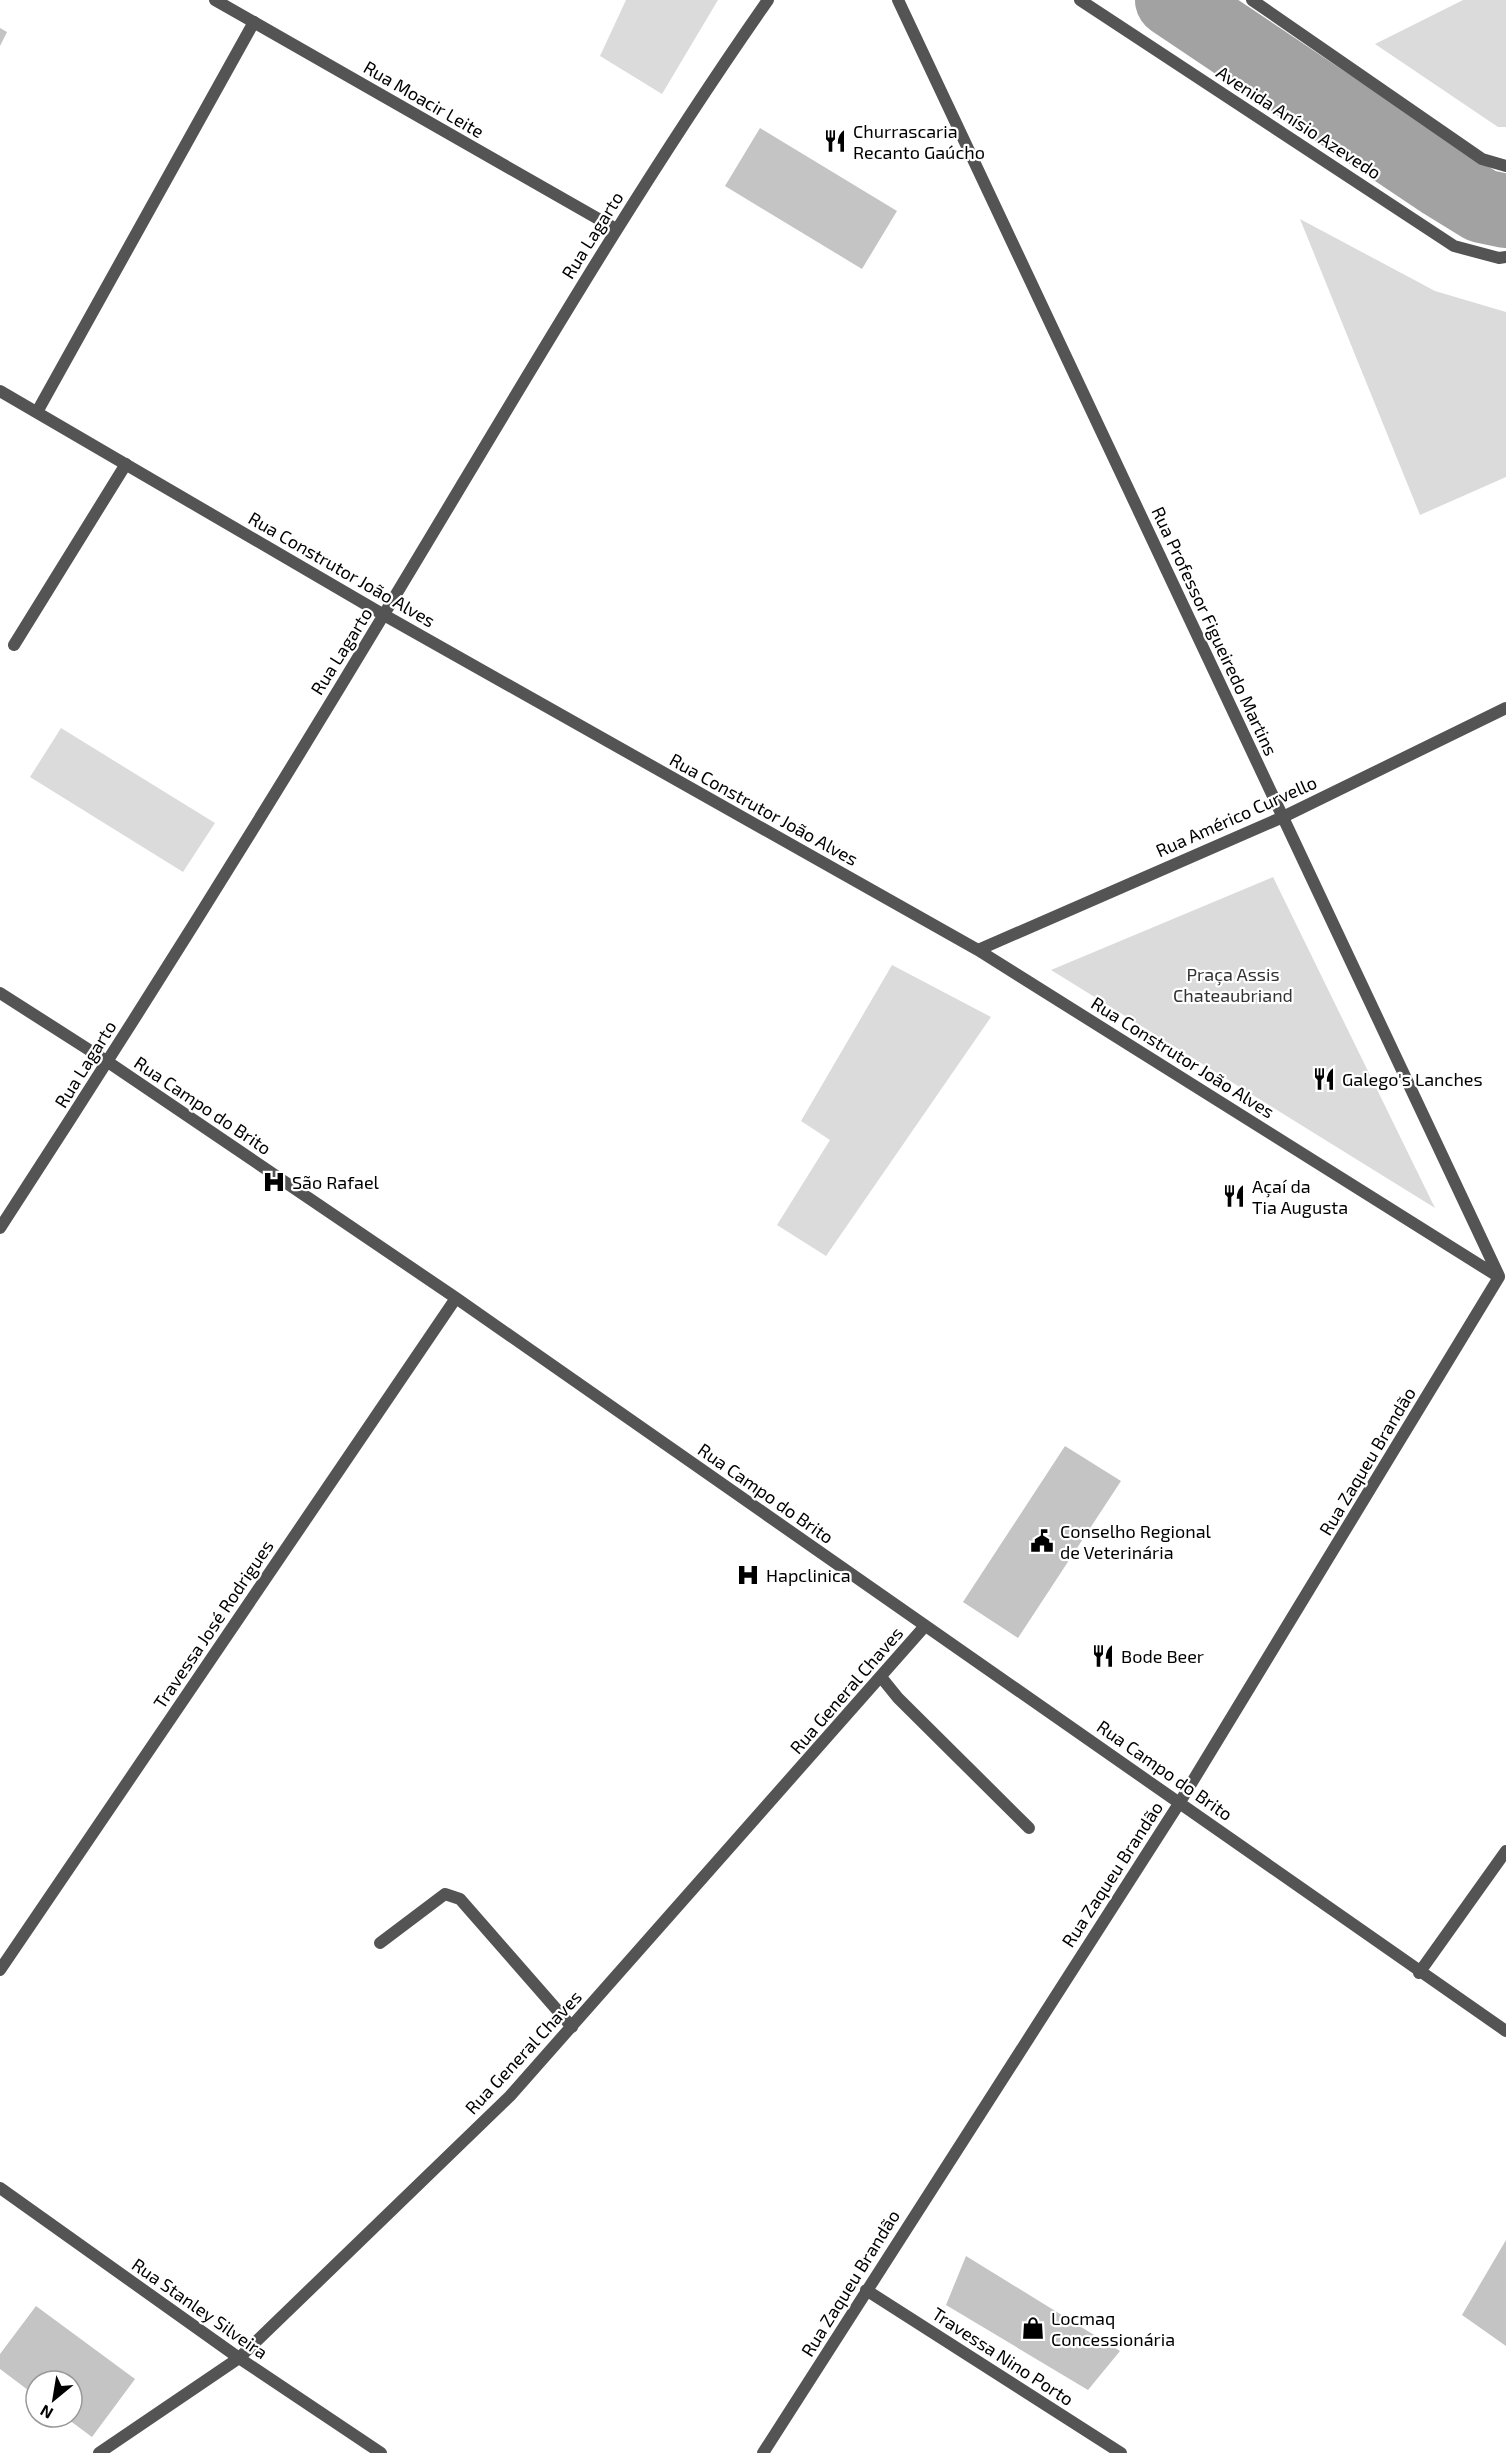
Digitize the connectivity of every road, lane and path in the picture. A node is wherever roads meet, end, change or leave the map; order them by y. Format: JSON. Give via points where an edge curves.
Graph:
{"nodes":[{"id":1,"x":215,"y":0,"type":"edge"},
{"id":2,"x":768,"y":0,"type":"edge"},
{"id":3,"x":898,"y":0,"type":"edge"},
{"id":4,"x":1080,"y":0,"type":"edge"},
{"id":5,"x":1252,"y":0,"type":"edge"},
{"id":6,"x":254,"y":22,"type":"junction"},
{"id":7,"x":1506,"y":166,"type":"edge"},
{"id":8,"x":616,"y":229,"type":"junction"},
{"id":9,"x":1506,"y":257,"type":"edge"},
{"id":10,"x":0,"y":391,"type":"edge"},
{"id":11,"x":37,"y":412,"type":"junction"},
{"id":12,"x":126,"y":464,"type":"junction"},
{"id":13,"x":384,"y":615,"type":"junction"},
{"id":14,"x":14,"y":645,"type":"dead end"},
{"id":15,"x":1506,"y":708,"type":"edge"},
{"id":16,"x":1282,"y":817,"type":"junction"},
{"id":17,"x":978,"y":950,"type":"junction"},
{"id":18,"x":0,"y":993,"type":"edge"},
{"id":19,"x":108,"y":1062,"type":"junction"},
{"id":20,"x":0,"y":1228,"type":"edge"},
{"id":21,"x":1503,"y":1275,"type":"edge"},
{"id":22,"x":456,"y":1298,"type":"junction"},
{"id":23,"x":926,"y":1626,"type":"junction"},
{"id":24,"x":881,"y":1677,"type":"junction"},
{"id":25,"x":1180,"y":1802,"type":"junction"},
{"id":26,"x":1029,"y":1828,"type":"dead end"},
{"id":27,"x":1506,"y":1851,"type":"edge"},
{"id":28,"x":380,"y":1943,"type":"dead end"},
{"id":29,"x":0,"y":1970,"type":"edge"},
{"id":30,"x":1419,"y":1973,"type":"junction"},
{"id":31,"x":572,"y":2026,"type":"junction"},
{"id":32,"x":1506,"y":2031,"type":"edge"},
{"id":33,"x":0,"y":2188,"type":"edge"},
{"id":34,"x":866,"y":2290,"type":"junction"},
{"id":35,"x":239,"y":2358,"type":"junction"},
{"id":36,"x":99,"y":2453,"type":"edge"},
{"id":37,"x":381,"y":2453,"type":"edge"},
{"id":38,"x":763,"y":2453,"type":"edge"},
{"id":39,"x":1121,"y":2453,"type":"edge"}],
"edges":[{"from":1,"to":6,"type":"street","name":"Rua Moacir Leite"},
{"from":2,"to":8,"type":"street","name":"Rua Lagarto"},
{"from":3,"to":16,"type":"street","name":"Rua Professor Figueiredo Martins"},
{"from":4,"to":9,"type":"street","name":"Avenida Anísio Azevedo","via":[[1455,246]]},
{"from":5,"to":7,"type":"street","via":[[1482,159]]},
{"from":6,"to":8,"type":"street","name":"Rua Moacir Leite"},
{"from":6,"to":11,"type":"street"},
{"from":8,"to":13,"type":"street","name":"Rua Lagarto"},
{"from":10,"to":11,"type":"street","name":"Rua Construtor João Alves"},
{"from":11,"to":12,"type":"street","name":"Rua Construtor João Alves"},
{"from":12,"to":13,"type":"street","name":"Rua Construtor João Alves"},
{"from":12,"to":14,"type":"street"},
{"from":13,"to":17,"type":"street","name":"Rua Construtor João Alves"},
{"from":13,"to":19,"type":"street","name":"Rua Lagarto"},
{"from":15,"to":16,"type":"street","name":"Rua Américo Curvello"},
{"from":16,"to":17,"type":"street","name":"Rua Américo Curvello"},
{"from":16,"to":21,"type":"street","name":"Rua Professor Figueiredo Martins"},
{"from":17,"to":21,"type":"street","name":"Rua Construtor João Alves"},
{"from":18,"to":19,"type":"street","name":"Rua Campo do Brito"},
{"from":19,"to":20,"type":"street","name":"Rua Lagarto"},
{"from":19,"to":22,"type":"street","name":"Rua Campo do Brito"},
{"from":21,"to":25,"type":"street","name":"Rua Zaqueu Brandão"},
{"from":22,"to":23,"type":"street","name":"Rua Campo do Brito"},
{"from":22,"to":29,"type":"street","name":"Travessa José Rodrigues"},
{"from":23,"to":24,"type":"street","name":"Rua General Chaves"},
{"from":23,"to":25,"type":"street","name":"Rua Campo do Brito"},
{"from":24,"to":26,"type":"street"},
{"from":24,"to":31,"type":"street","name":"Rua General Chaves"},
{"from":25,"to":30,"type":"street","name":"Rua Campo do Brito"},
{"from":25,"to":34,"type":"street","name":"Rua Zaqueu Brandão"},
{"from":27,"to":30,"type":"street"},
{"from":28,"to":31,"type":"street","via":[[445,1894],[460,1899]]},
{"from":30,"to":32,"type":"street","name":"Rua Campo do Brito"},
{"from":31,"to":35,"type":"street","name":"Rua General Chaves","via":[[510,2096]]},
{"from":33,"to":35,"type":"street","name":"Rua Stanley Silveira"},
{"from":34,"to":38,"type":"street","name":"Rua Zaqueu Brandão"},
{"from":34,"to":39,"type":"street","name":"Travessa Nino Porto"},
{"from":35,"to":36,"type":"street","name":"Rua General Chaves"},
{"from":35,"to":37,"type":"street","name":"Rua Stanley Silveira"}]}
